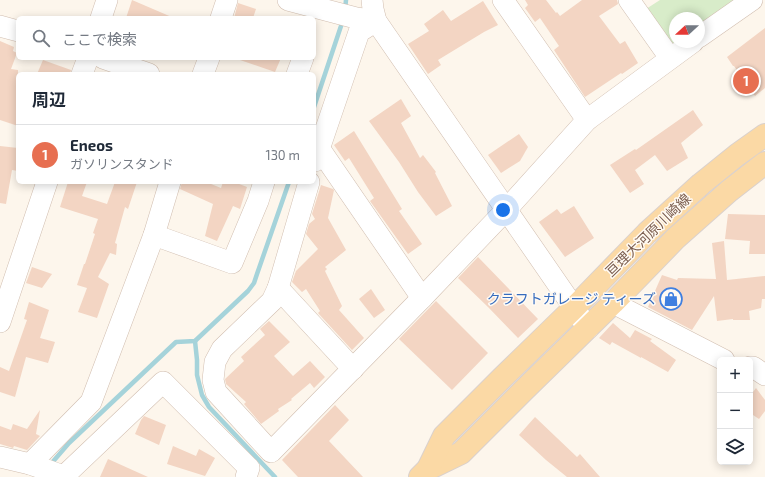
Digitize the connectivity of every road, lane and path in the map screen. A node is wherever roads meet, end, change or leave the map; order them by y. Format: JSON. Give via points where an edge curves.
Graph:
{"nodes":[{"id":1,"x":107,"y":0,"type":"edge"},
{"id":2,"x":227,"y":0,"type":"edge"},
{"id":3,"x":288,"y":0,"type":"edge"},
{"id":4,"x":372,"y":0,"type":"edge"},
{"id":5,"x":503,"y":0,"type":"edge"},
{"id":6,"x":629,"y":0,"type":"edge"},
{"id":7,"x":752,"y":0,"type":"edge"},
{"id":8,"x":102,"y":16,"type":"edge"},
{"id":9,"x":222,"y":16,"type":"edge"},
{"id":10,"x":316,"y":16,"type":"edge"},
{"id":11,"x":366,"y":19,"type":"junction"},
{"id":12,"x":0,"y":26,"type":"edge"},
{"id":13,"x":16,"y":30,"type":"edge"},
{"id":14,"x":705,"y":34,"type":"edge"},
{"id":15,"x":684,"y":48,"type":"edge"},
{"id":16,"x":670,"y":58,"type":"junction"},
{"id":17,"x":87,"y":60,"type":"edge"},
{"id":18,"x":109,"y":60,"type":"edge"},
{"id":19,"x":208,"y":60,"type":"edge"},
{"id":20,"x":302,"y":60,"type":"edge"},
{"id":21,"x":83,"y":72,"type":"edge"},
{"id":22,"x":143,"y":72,"type":"edge"},
{"id":23,"x":205,"y":72,"type":"edge"},
{"id":24,"x":298,"y":72,"type":"edge"},
{"id":25,"x":587,"y":120,"type":"junction"},
{"id":26,"x":765,"y":135,"type":"edge"},
{"id":27,"x":317,"y":157,"type":"edge"},
{"id":28,"x":765,"y":163,"type":"edge"},
{"id":29,"x":45,"y":184,"type":"edge"},
{"id":30,"x":169,"y":184,"type":"edge"},
{"id":31,"x":263,"y":184,"type":"edge"},
{"id":32,"x":308,"y":184,"type":"edge"},
{"id":33,"x":506,"y":210,"type":"junction"},
{"id":34,"x":154,"y":235,"type":"junction"},
{"id":35,"x":278,"y":288,"type":"junction"},
{"id":36,"x":422,"y":298,"type":"junction"},
{"id":37,"x":613,"y":303,"type":"junction"},
{"id":38,"x":574,"y":308,"type":"junction"},
{"id":39,"x":0,"y":322,"type":"edge"},
{"id":40,"x":588,"y":328,"type":"junction"},
{"id":41,"x":718,"y":357,"type":"edge"},
{"id":42,"x":753,"y":367,"type":"edge"},
{"id":43,"x":353,"y":369,"type":"junction"},
{"id":44,"x":765,"y":375,"type":"edge"},
{"id":45,"x":0,"y":457,"type":"edge"},
{"id":46,"x":33,"y":465,"type":"junction"},
{"id":47,"x":424,"y":473,"type":"edge"},
{"id":48,"x":62,"y":475,"type":"edge"},
{"id":49,"x":246,"y":477,"type":"edge"}],
"edges":[{"from":1,"to":8,"type":"street"},
{"from":2,"to":9,"type":"street"},
{"from":3,"to":10,"type":"street"},
{"from":4,"to":11,"type":"street","via":[[373,9]]},
{"from":5,"to":25,"type":"street"},
{"from":6,"to":16,"type":"street"},
{"from":7,"to":14,"type":"street"},
{"from":10,"to":11,"type":"street"},
{"from":11,"to":27,"type":"street","via":[[359,32]]},
{"from":11,"to":33,"type":"street"},
{"from":12,"to":13,"type":"street"},
{"from":15,"to":16,"type":"street"},
{"from":16,"to":25,"type":"street"},
{"from":17,"to":21,"type":"street"},
{"from":18,"to":22,"type":"street"},
{"from":19,"to":23,"type":"street"},
{"from":20,"to":24,"type":"street"},
{"from":25,"to":33,"type":"street"},
{"from":26,"to":38,"type":"main road","name":"亘理大河原川崎線","via":[[673,209]]},
{"from":27,"to":36,"type":"street"},
{"from":28,"to":37,"type":"main road","name":"亘理大河原川崎線","via":[[729,190],[676,238]]},
{"from":29,"to":39,"type":"street"},
{"from":30,"to":34,"type":"street"},
{"from":31,"to":34,"type":"street","via":[[232,263]]},
{"from":32,"to":35,"type":"street"},
{"from":33,"to":36,"type":"street"},
{"from":33,"to":38,"type":"street"},
{"from":34,"to":46,"type":"street","via":[[91,402]]},
{"from":35,"to":43,"type":"street"},
{"from":35,"to":43,"type":"street","via":[[272,301],[222,349],[215,362],[213,380],[216,392],[271,452]]},
{"from":36,"to":43,"type":"street"},
{"from":37,"to":40,"type":"main road","name":"亘理大河原川崎線"},
{"from":37,"to":41,"type":"street"},
{"from":38,"to":40,"type":"street"},
{"from":38,"to":47,"type":"main road","name":"亘理大河原川崎線","via":[[444,436]]},
{"from":40,"to":47,"type":"main road","name":"亘理大河原川崎線","via":[[461,453]]},
{"from":42,"to":44,"type":"street"},
{"from":45,"to":46,"type":"street"},
{"from":46,"to":48,"type":"street"},
{"from":48,"to":49,"type":"street","via":[[163,382],[249,468]]}]}
